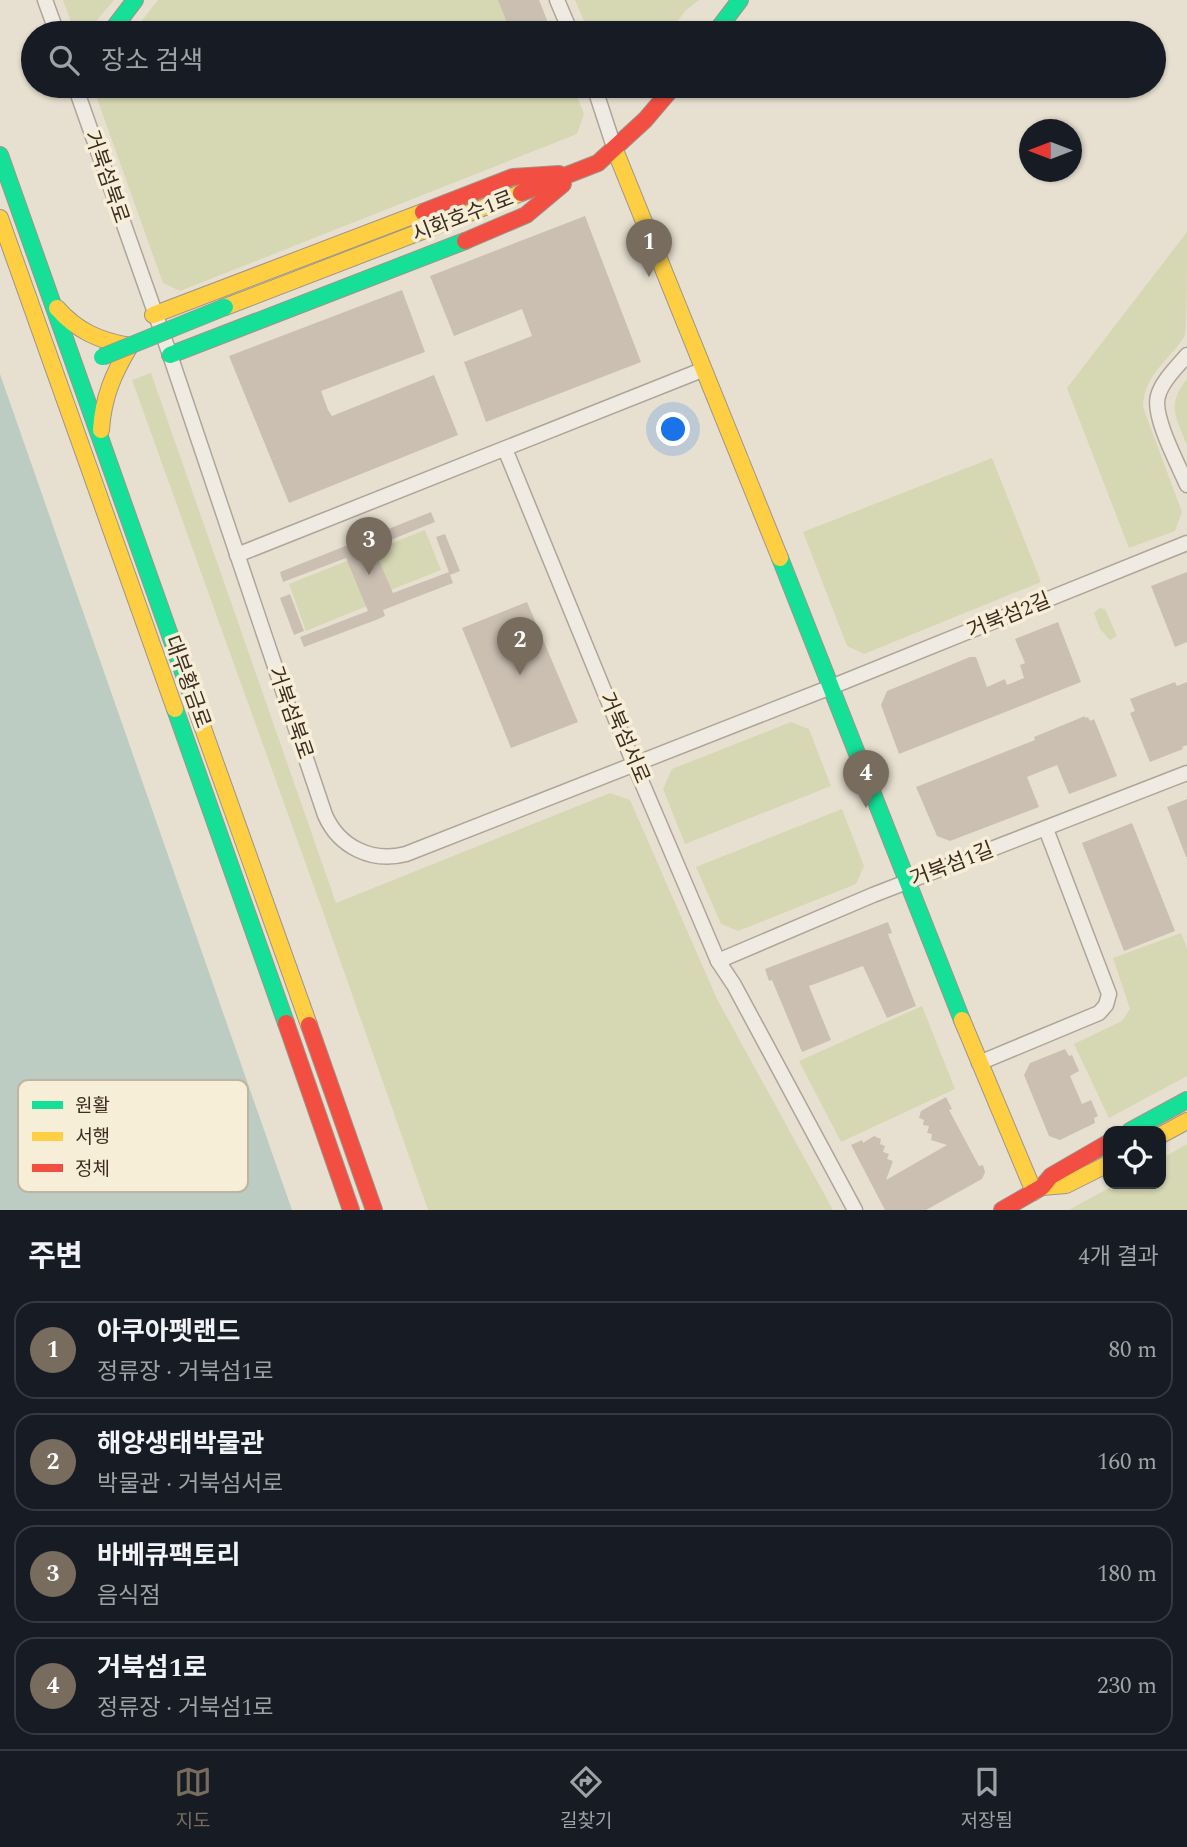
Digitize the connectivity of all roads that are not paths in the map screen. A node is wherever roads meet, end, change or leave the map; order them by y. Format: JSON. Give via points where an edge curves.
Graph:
{"nodes":[{"id":1,"x":45,"y":0,"type":"edge"},
{"id":2,"x":135,"y":0,"type":"edge"},
{"id":3,"x":556,"y":0,"type":"edge"},
{"id":4,"x":740,"y":0,"type":"edge"},
{"id":5,"x":53,"y":21,"type":"edge"},
{"id":6,"x":119,"y":21,"type":"edge"},
{"id":7,"x":566,"y":21,"type":"edge"},
{"id":8,"x":724,"y":21,"type":"edge"},
{"id":9,"x":79,"y":98,"type":"edge"},
{"id":10,"x":598,"y":98,"type":"edge"},
{"id":11,"x":664,"y":98,"type":"edge"},
{"id":12,"x":615,"y":150,"type":"junction"},
{"id":13,"x":0,"y":155,"type":"edge"},
{"id":14,"x":578,"y":172,"type":"junction"},
{"id":15,"x":0,"y":218,"type":"edge"},
{"id":16,"x":52,"y":302,"type":"junction"},
{"id":17,"x":153,"y":315,"type":"junction"},
{"id":18,"x":130,"y":346,"type":"junction"},
{"id":19,"x":170,"y":355,"type":"junction"},
{"id":20,"x":1187,"y":355,"type":"edge"},
{"id":21,"x":76,"y":368,"type":"junction"},
{"id":22,"x":702,"y":370,"type":"junction"},
{"id":23,"x":55,"y":375,"type":"junction"},
{"id":24,"x":100,"y":440,"type":"junction"},
{"id":25,"x":505,"y":449,"type":"junction"},
{"id":26,"x":1187,"y":485,"type":"edge"},
{"id":27,"x":1187,"y":543,"type":"edge"},
{"id":28,"x":237,"y":555,"type":"junction"},
{"id":29,"x":831,"y":688,"type":"junction"},
{"id":30,"x":634,"y":764,"type":"junction"},
{"id":31,"x":1187,"y":773,"type":"edge"},
{"id":32,"x":1046,"y":829,"type":"junction"},
{"id":33,"x":907,"y":883,"type":"junction"},
{"id":34,"x":718,"y":961,"type":"junction"},
{"id":35,"x":979,"y":1063,"type":"junction"},
{"id":36,"x":1187,"y":1100,"type":"edge"},
{"id":37,"x":1187,"y":1121,"type":"edge"},
{"id":38,"x":1139,"y":1126,"type":"edge"},
{"id":39,"x":1166,"y":1132,"type":"edge"},
{"id":40,"x":1103,"y":1146,"type":"edge"},
{"id":41,"x":1103,"y":1166,"type":"edge"},
{"id":42,"x":1038,"y":1189,"type":"junction"},
{"id":43,"x":351,"y":1210,"type":"edge"},
{"id":44,"x":374,"y":1210,"type":"edge"},
{"id":45,"x":855,"y":1210,"type":"edge"},
{"id":46,"x":1002,"y":1210,"type":"edge"}],
"edges":[{"from":1,"to":5,"type":"street"},
{"from":2,"to":6,"type":"main road"},
{"from":3,"to":7,"type":"street"},
{"from":4,"to":8,"type":"main road"},
{"from":9,"to":17,"type":"street","name":"거북섬북로"},
{"from":10,"to":12,"type":"street"},
{"from":11,"to":12,"type":"main road","name":"시화호수1로"},
{"from":12,"to":14,"type":"main road","name":"시화호수1로"},
{"from":12,"to":22,"type":"main road"},
{"from":13,"to":16,"type":"main road","name":"대부황금로"},
{"from":14,"to":17,"type":"main road","via":[[513,177]]},
{"from":14,"to":18,"type":"main road","name":"시화호수1로","bridge":true},
{"from":14,"to":19,"type":"main road","via":[[526,215],[466,242]]},
{"from":15,"to":23,"type":"main road","name":"대부황금로"},
{"from":16,"to":18,"type":"main road","via":[[83,333]]},
{"from":16,"to":21,"type":"main road","name":"대부황금로"},
{"from":17,"to":19,"type":"street","name":"거북섬북로"},
{"from":18,"to":21,"type":"main road","name":"시화호수1로","bridge":true},
{"from":18,"to":24,"type":"main road","via":[[103,400]]},
{"from":19,"to":28,"type":"street","name":"거북섬북로"},
{"from":20,"to":26,"type":"street","via":[[1157,398],[1157,412]]},
{"from":21,"to":23,"type":"main road"},
{"from":21,"to":24,"type":"main road","name":"대부황금로"},
{"from":22,"to":25,"type":"street"},
{"from":22,"to":29,"type":"main road"},
{"from":23,"to":43,"type":"main road","name":"대부황금로"},
{"from":24,"to":44,"type":"main road","name":"대부황금로"},
{"from":25,"to":28,"type":"street"},
{"from":25,"to":30,"type":"street","name":"거북섬서로"},
{"from":27,"to":29,"type":"street","name":"거북섬2길"},
{"from":28,"to":30,"type":"street","name":"거북섬북로","via":[[330,826],[356,849],[391,858],[405,854]]},
{"from":29,"to":30,"type":"street","name":"거북섬북로"},
{"from":29,"to":33,"type":"main road"},
{"from":30,"to":34,"type":"street","name":"거북섬서로"},
{"from":31,"to":32,"type":"street","name":"거북섬1길"},
{"from":32,"to":33,"type":"street","name":"거북섬1길"},
{"from":32,"to":35,"type":"street","via":[[1110,994],[1099,1013]]},
{"from":33,"to":34,"type":"street","name":"거북섬1길"},
{"from":33,"to":35,"type":"main road"},
{"from":34,"to":45,"type":"street","name":"거북섬서로"},
{"from":35,"to":42,"type":"main road"},
{"from":36,"to":38,"type":"main road"},
{"from":37,"to":39,"type":"main road"},
{"from":40,"to":42,"type":"main road","via":[[1051,1176]]},
{"from":41,"to":42,"type":"main road","via":[[1066,1185]]},
{"from":42,"to":46,"type":"main road"}]}
